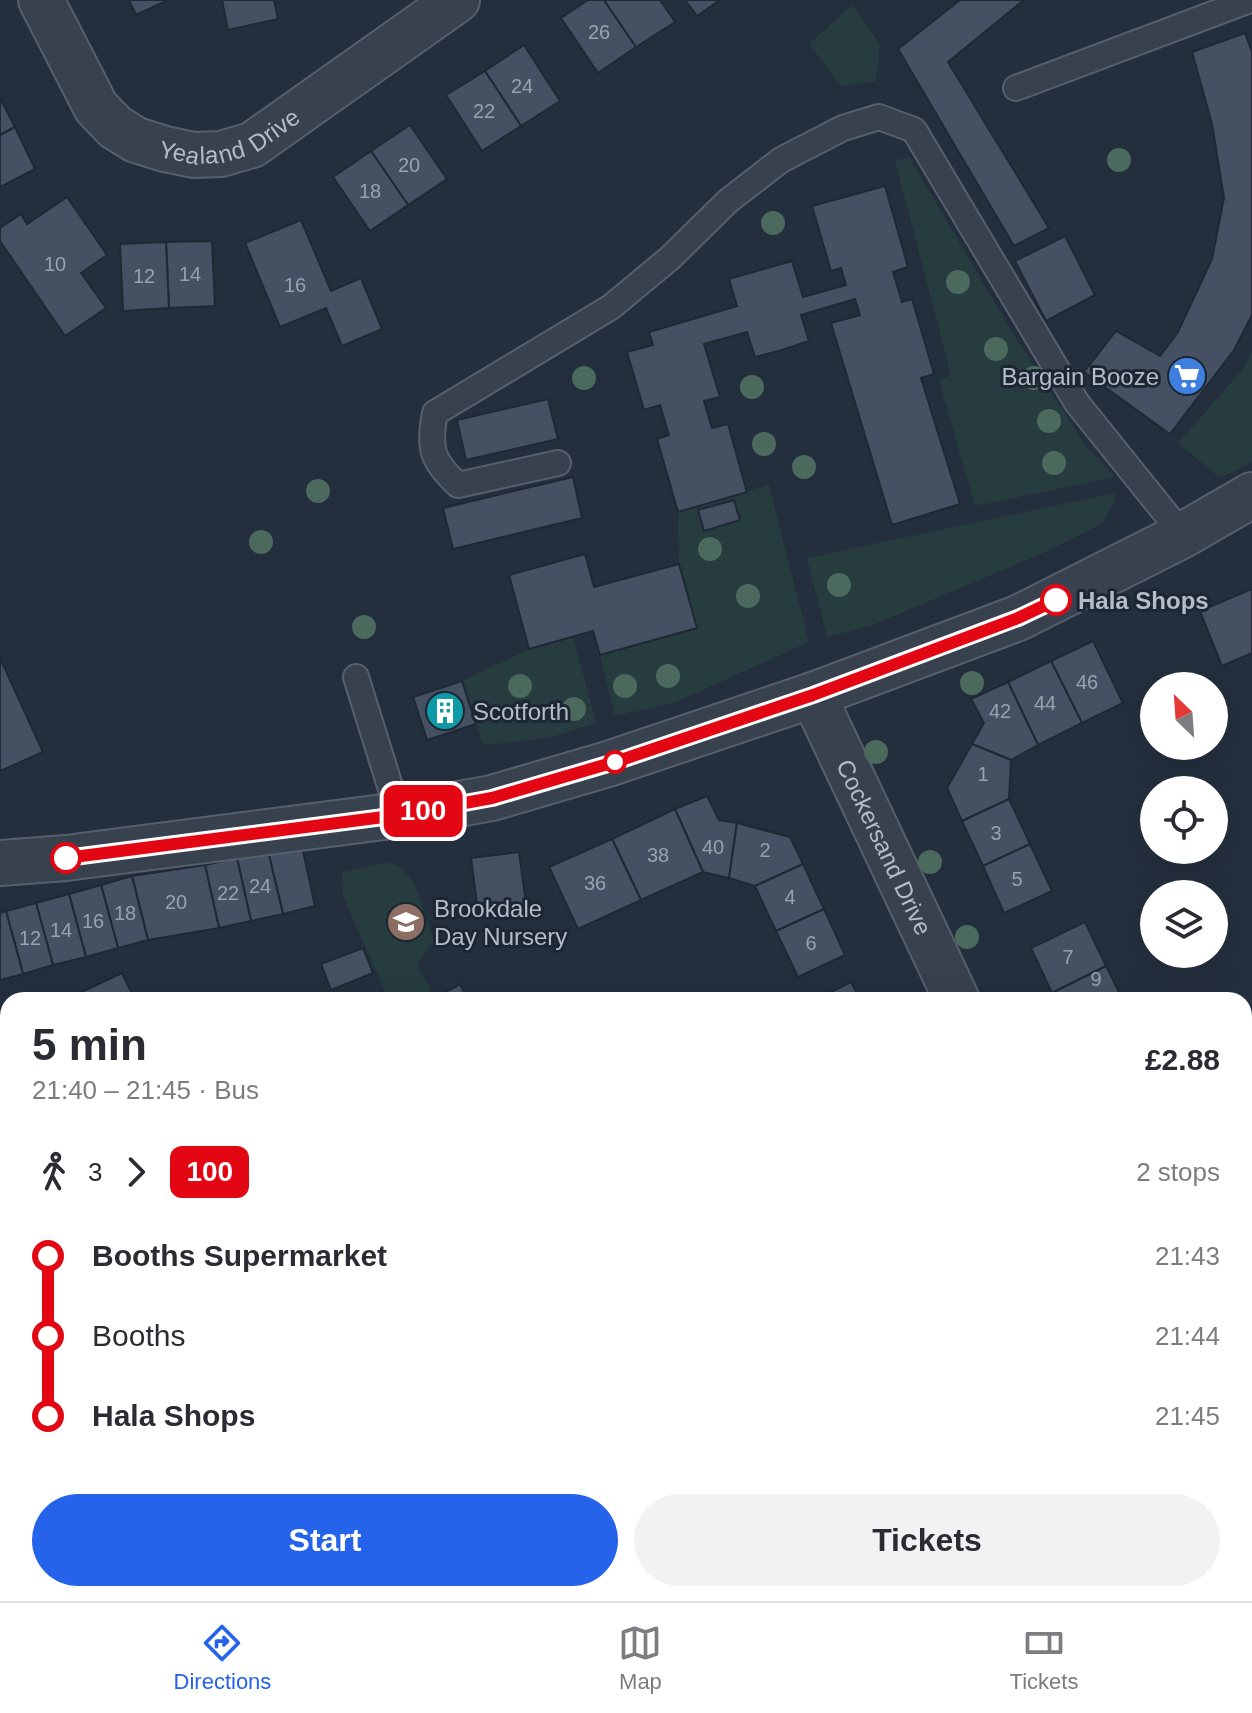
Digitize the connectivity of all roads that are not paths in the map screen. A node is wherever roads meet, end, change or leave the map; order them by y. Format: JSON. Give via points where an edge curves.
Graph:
{"nodes":[{"id":1,"x":41,"y":0,"type":"edge"},
{"id":2,"x":457,"y":0,"type":"edge"},
{"id":3,"x":1250,"y":0,"type":"edge"},
{"id":4,"x":1016,"y":88,"type":"dead end"},
{"id":5,"x":558,"y":463,"type":"dead end"},
{"id":6,"x":1252,"y":495,"type":"edge"},
{"id":7,"x":1183,"y":535,"type":"junction"},
{"id":8,"x":356,"y":677,"type":"dead end"},
{"id":9,"x":813,"y":695,"type":"junction"},
{"id":10,"x":399,"y":815,"type":"junction"},
{"id":11,"x":0,"y":863,"type":"edge"},
{"id":12,"x":953,"y":992,"type":"edge"}],
"edges":[{"from":1,"to":2,"type":"street","name":"Yealand Drive","via":[[96,107],[115,127],[136,140],[194,155],[252,145]]},
{"from":3,"to":4,"type":"lane"},
{"from":5,"to":7,"type":"lane","via":[[458,485],[440,469],[433,448],[435,413],[611,307],[781,160],[843,128],[879,117],[914,130],[1077,403]]},
{"from":6,"to":7,"type":"street"},
{"from":7,"to":9,"type":"street","via":[[1018,618]]},
{"from":8,"to":10,"type":"lane"},
{"from":9,"to":10,"type":"street","via":[[492,798]]},
{"from":9,"to":12,"type":"street","name":"Cockersand Drive"},
{"from":10,"to":11,"type":"street"}]}
